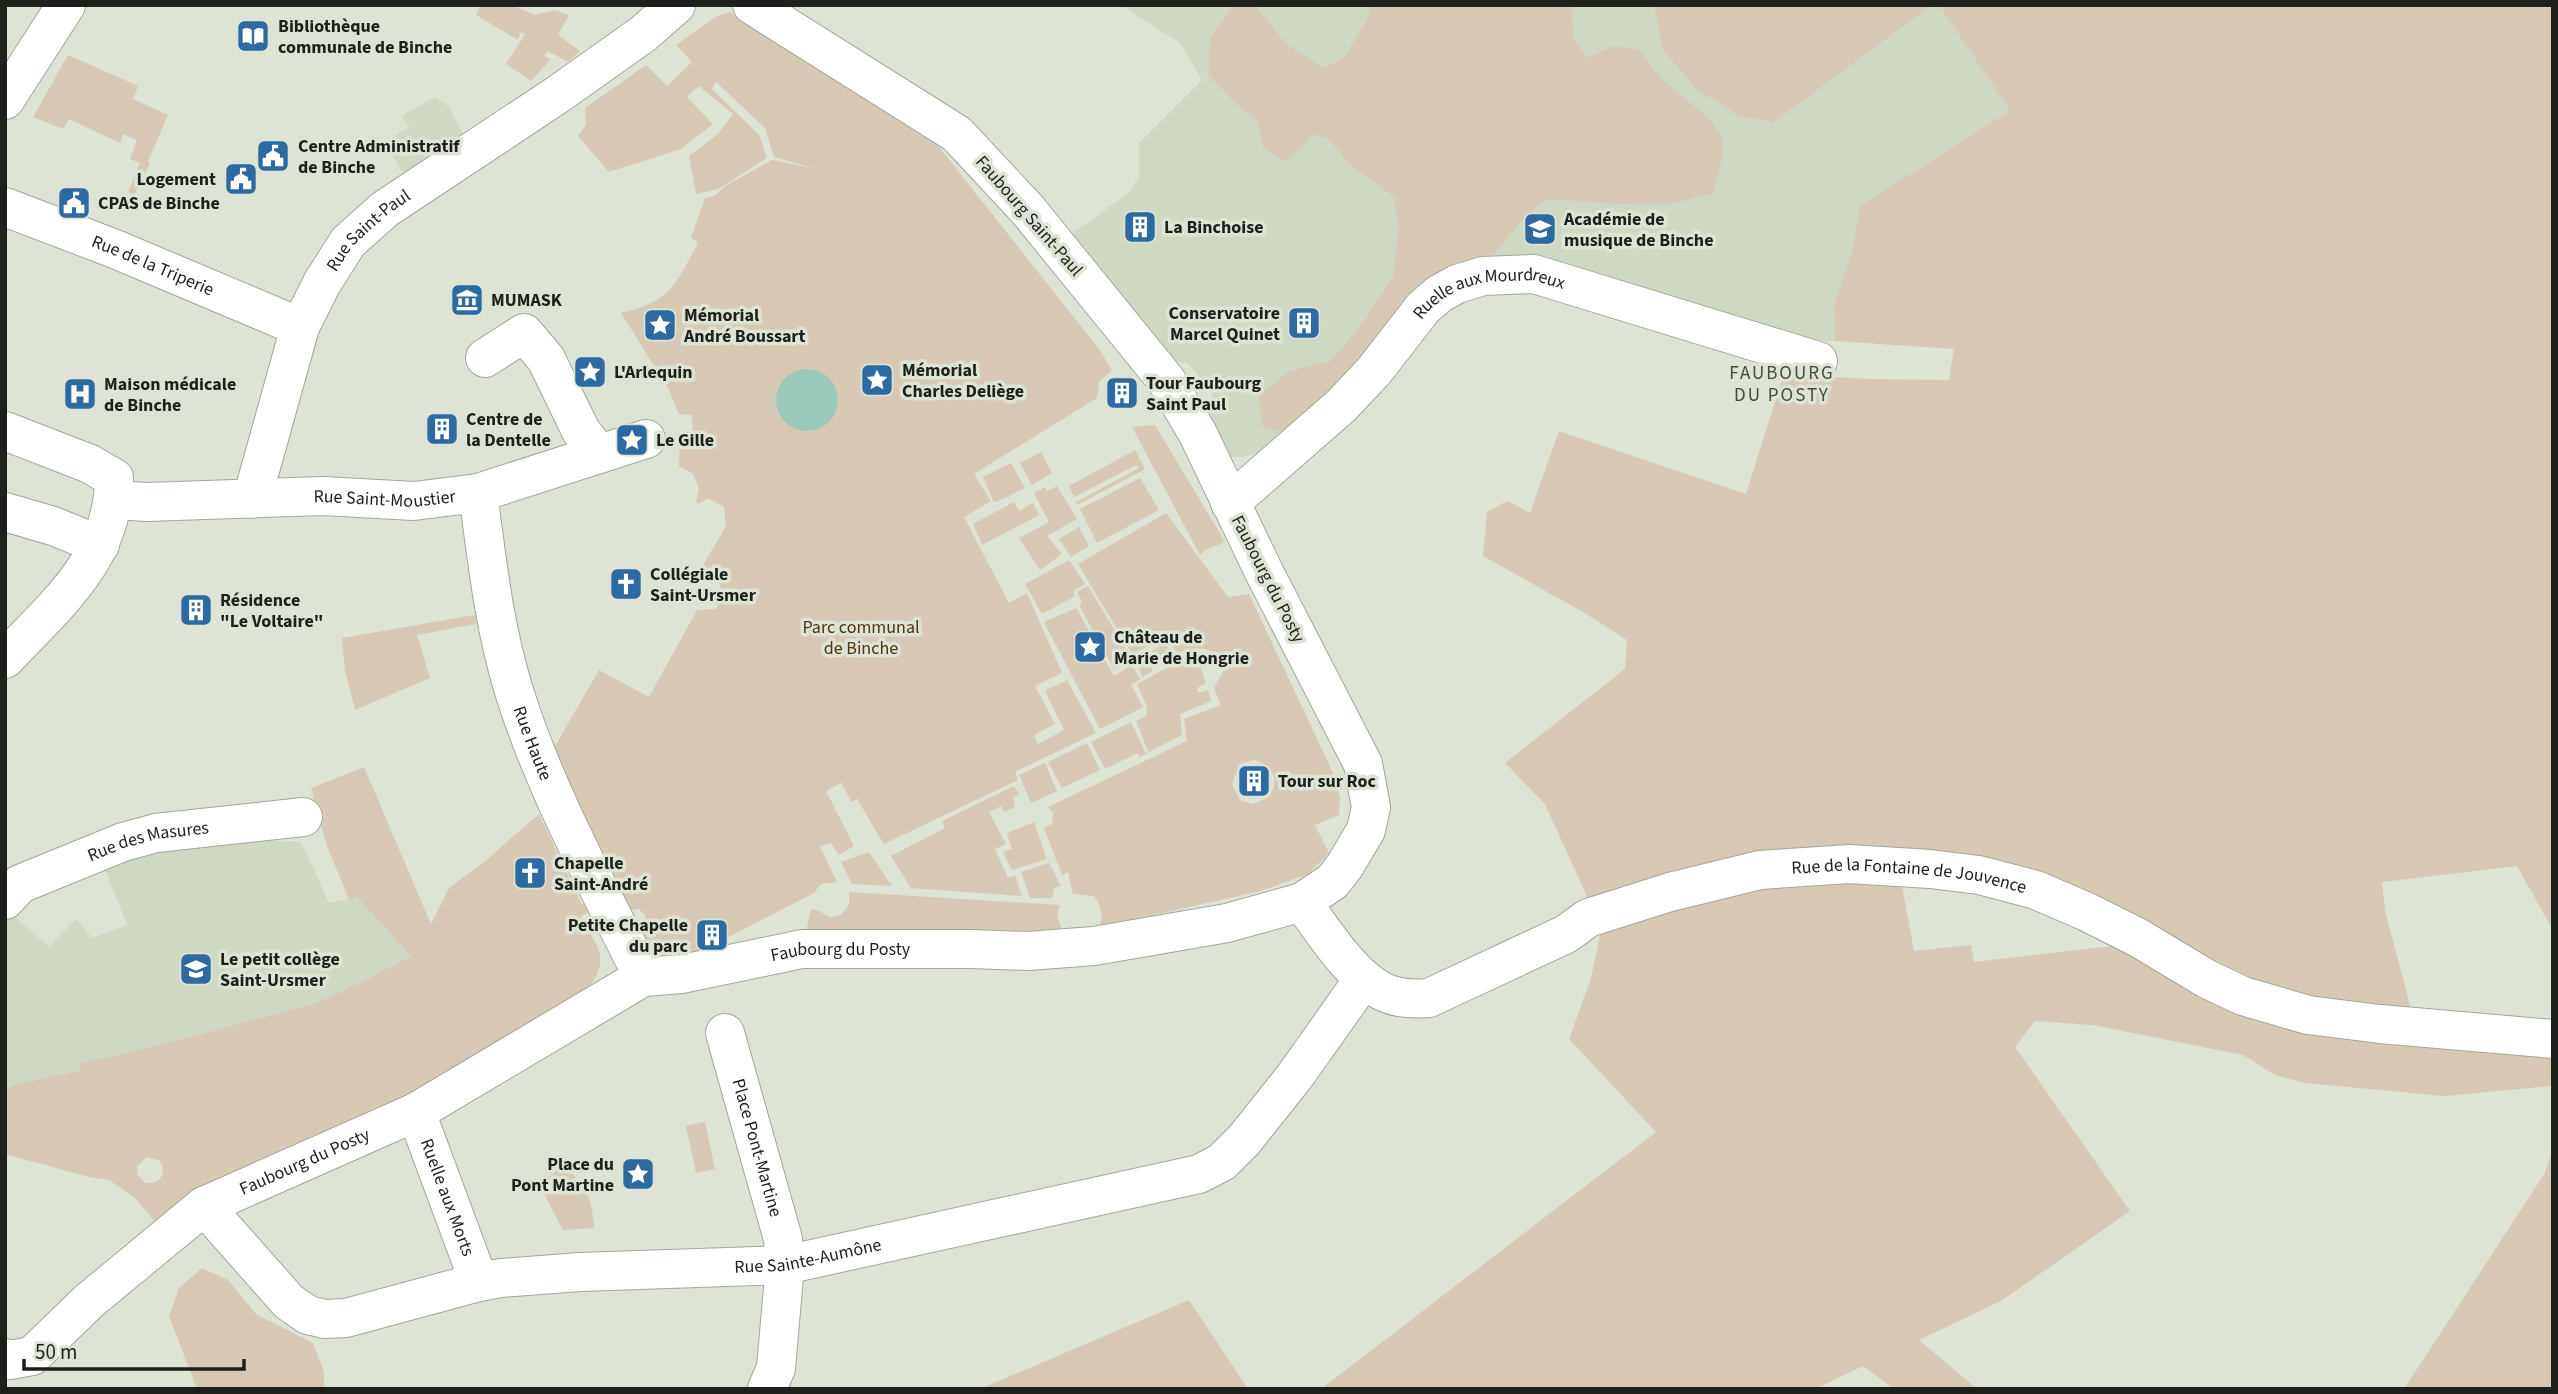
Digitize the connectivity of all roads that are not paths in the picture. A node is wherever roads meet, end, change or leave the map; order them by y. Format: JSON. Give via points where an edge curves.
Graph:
{"nodes":[{"id":1,"x":66,"y":5,"type":"edge"},
{"id":2,"x":676,"y":5,"type":"edge"},
{"id":3,"x":752,"y":5,"type":"edge"},
{"id":4,"x":16,"y":59,"type":"edge"},
{"id":5,"x":5,"y":100,"type":"edge"},
{"id":6,"x":5,"y":207,"type":"edge"},
{"id":7,"x":300,"y":327,"type":"junction"},
{"id":8,"x":485,"y":358,"type":"dead end"},
{"id":9,"x":1818,"y":361,"type":"dead end"},
{"id":10,"x":5,"y":432,"type":"edge"},
{"id":11,"x":646,"y":439,"type":"dead end"},
{"id":12,"x":599,"y":454,"type":"junction"},
{"id":13,"x":478,"y":493,"type":"junction"},
{"id":14,"x":252,"y":499,"type":"junction"},
{"id":15,"x":114,"y":500,"type":"junction"},
{"id":16,"x":1230,"y":503,"type":"junction"},
{"id":17,"x":5,"y":512,"type":"edge"},
{"id":18,"x":100,"y":545,"type":"junction"},
{"id":19,"x":5,"y":659,"type":"edge"},
{"id":20,"x":303,"y":817,"type":"dead end"},
{"id":21,"x":10,"y":890,"type":"edge"},
{"id":22,"x":1302,"y":902,"type":"junction"},
{"id":23,"x":643,"y":977,"type":"junction"},
{"id":24,"x":1363,"y":980,"type":"junction"},
{"id":25,"x":725,"y":1032,"type":"dead end"},
{"id":26,"x":2553,"y":1039,"type":"edge"},
{"id":27,"x":416,"y":1112,"type":"junction"},
{"id":28,"x":204,"y":1206,"type":"junction"},
{"id":29,"x":785,"y":1265,"type":"junction"},
{"id":30,"x":479,"y":1282,"type":"junction"},
{"id":31,"x":19,"y":1357,"type":"edge"},
{"id":32,"x":767,"y":1389,"type":"edge"}],
"edges":[{"from":1,"to":4,"type":"street"},
{"from":2,"to":7,"type":"street","name":"Rue Saint-Paul","via":[[643,34],[385,209],[348,242]]},
{"from":3,"to":16,"type":"street","name":"Faubourg Saint-Paul","via":[[957,134],[1027,209],[1166,380]]},
{"from":4,"to":5,"type":"street"},
{"from":6,"to":7,"type":"street","name":"Rue de la Triperie"},
{"from":7,"to":14,"type":"street","name":"Rue Saint-Paul"},
{"from":8,"to":12,"type":"street","via":[[524,333],[546,359],[581,431]]},
{"from":9,"to":16,"type":"street","name":"Ruelle aux Mourdreux","via":[[1534,274],[1483,276],[1457,284],[1423,308],[1341,406]]},
{"from":10,"to":15,"type":"street","via":[[90,464],[114,478]]},
{"from":11,"to":12,"type":"street","name":"Rue Saint-Moustier"},
{"from":12,"to":13,"type":"street","name":"Rue Saint-Moustier"},
{"from":13,"to":14,"type":"street","name":"Rue Saint-Moustier","via":[[414,501],[323,496]]},
{"from":13,"to":23,"type":"street","name":"Rue Haute","via":[[493,613],[514,693],[575,839]]},
{"from":14,"to":15,"type":"street","name":"Rue Saint-Moustier"},
{"from":15,"to":18,"type":"street"},
{"from":16,"to":22,"type":"street","name":"Faubourg du Posty","via":[[1363,764],[1368,783],[1371,807],[1366,830],[1332,882]]},
{"from":17,"to":18,"type":"street"},
{"from":18,"to":19,"type":"street","via":[[89,567]]},
{"from":20,"to":21,"type":"street","name":"Rue des Masures","via":[[156,833],[123,842]]},
{"from":22,"to":23,"type":"street","name":"Faubourg du Posty","via":[[1227,923],[1094,946],[1028,951],[803,949],[682,974]]},
{"from":22,"to":24,"type":"street","name":"Rue de la Fontaine de Jouvence"},
{"from":23,"to":27,"type":"street","name":"Faubourg du Posty"},
{"from":24,"to":26,"type":"street","name":"Rue de la Fontaine de Jouvence","via":[[1386,994],[1429,998],[1566,934],[1588,918],[1760,870],[1849,864],[1979,875],[2036,890],[2137,937],[2243,996],[2308,1015]]},
{"from":24,"to":29,"type":"street","name":"Rue Sainte-Aumône","via":[[1296,1076],[1244,1140],[1222,1162],[1199,1174]]},
{"from":25,"to":29,"type":"street","name":"Place Pont-Martine","via":[[783,1240]]},
{"from":27,"to":28,"type":"street","name":"Faubourg du Posty"},
{"from":27,"to":30,"type":"street","name":"Ruelle aux Morts"},
{"from":28,"to":30,"type":"street","name":"Rue Sainte-Aumône","via":[[289,1302],[309,1315],[346,1318]]},
{"from":28,"to":31,"type":"street","name":"Faubourg du Posty"},
{"from":29,"to":30,"type":"street","name":"Rue Sainte-Aumône","via":[[580,1272]]},
{"from":29,"to":32,"type":"street","name":"Place Pont-Martine","via":[[776,1368]]}]}
